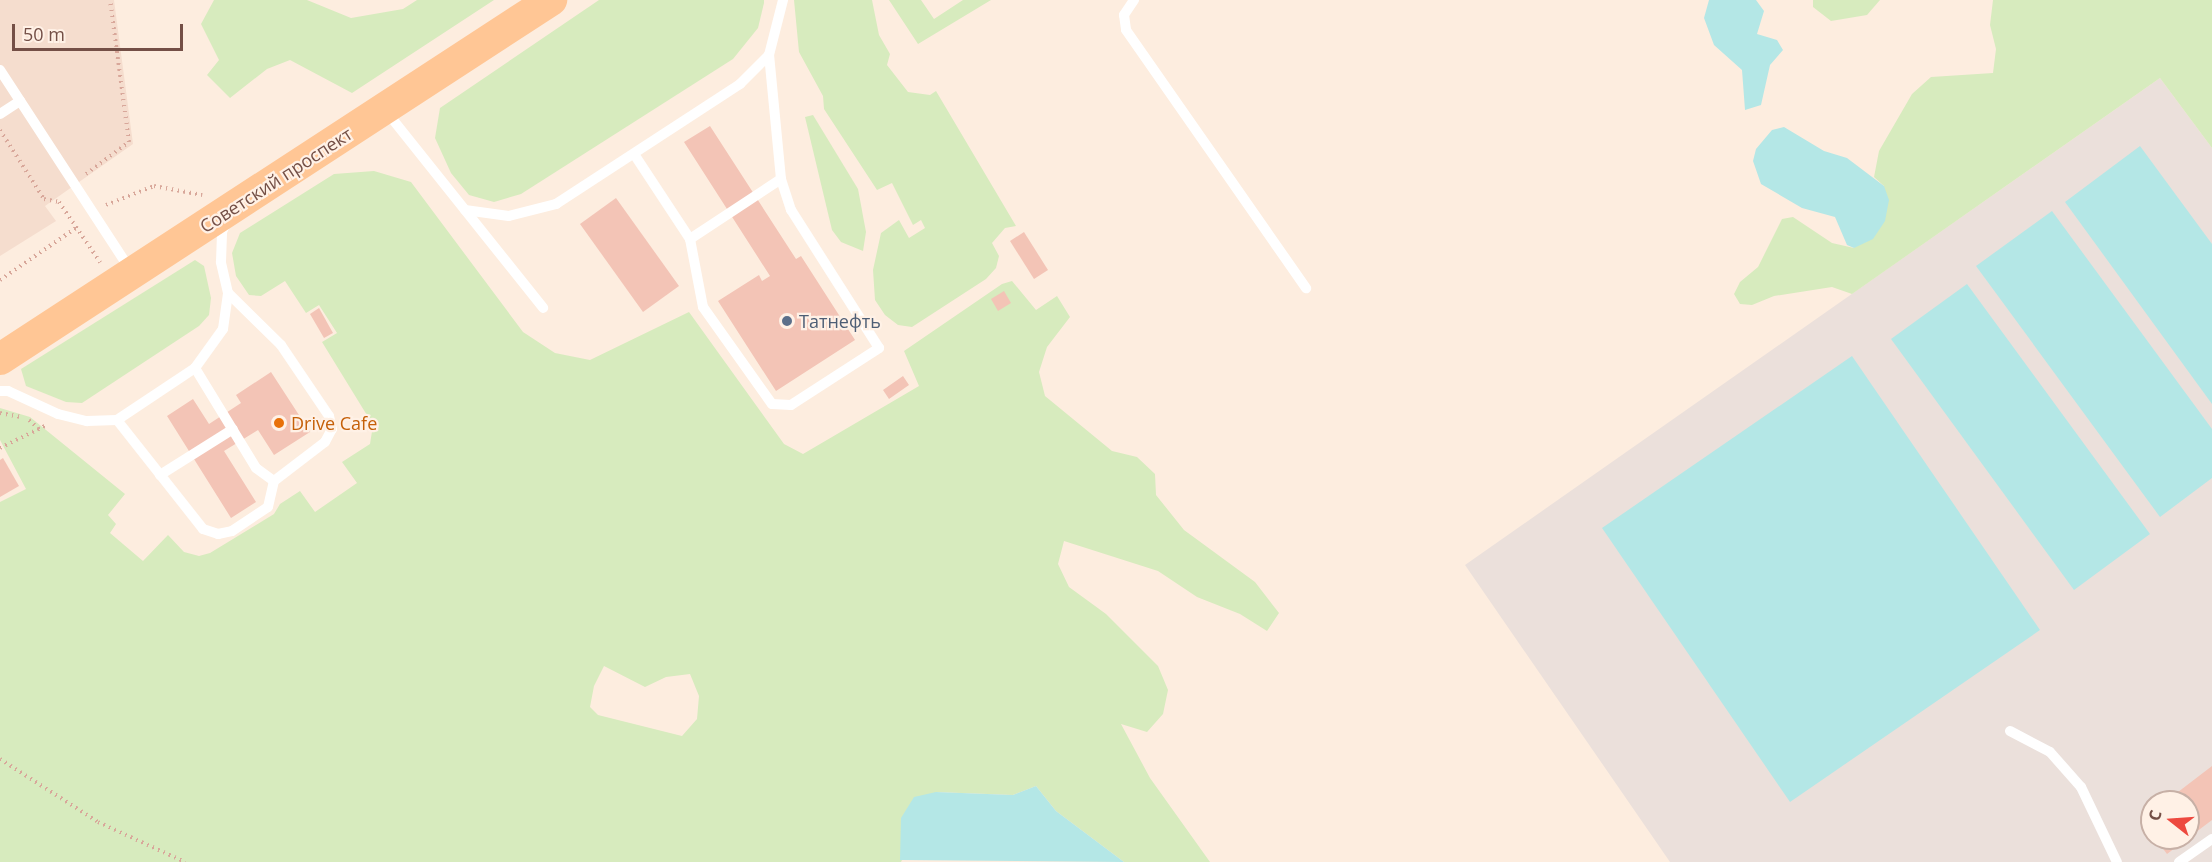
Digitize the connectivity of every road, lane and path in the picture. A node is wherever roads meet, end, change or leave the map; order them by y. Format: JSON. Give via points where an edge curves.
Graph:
{"nodes":[{"id":1,"x":110,"y":0,"type":"edge"},
{"id":2,"x":551,"y":0,"type":"edge"},
{"id":3,"x":783,"y":0,"type":"edge"},
{"id":4,"x":1134,"y":0,"type":"edge"},
{"id":5,"x":769,"y":55,"type":"junction"},
{"id":6,"x":0,"y":70,"type":"edge"},
{"id":7,"x":20,"y":101,"type":"junction"},
{"id":8,"x":384,"y":109,"type":"junction"},
{"id":9,"x":0,"y":114,"type":"edge"},
{"id":10,"x":0,"y":130,"type":"edge"},
{"id":11,"x":634,"y":154,"type":"junction"},
{"id":12,"x":781,"y":179,"type":"junction"},
{"id":13,"x":90,"y":182,"type":"dead end"},
{"id":14,"x":100,"y":197,"type":"dead end"},
{"id":15,"x":223,"y":202,"type":"junction"},
{"id":16,"x":106,"y":205,"type":"junction"},
{"id":17,"x":465,"y":210,"type":"junction"},
{"id":18,"x":112,"y":215,"type":"dead end"},
{"id":19,"x":76,"y":228,"type":"junction"},
{"id":20,"x":690,"y":239,"type":"junction"},
{"id":21,"x":134,"y":275,"type":"junction"},
{"id":22,"x":0,"y":280,"type":"edge"},
{"id":23,"x":1306,"y":288,"type":"dead end"},
{"id":24,"x":105,"y":292,"type":"junction"},
{"id":25,"x":228,"y":293,"type":"junction"},
{"id":26,"x":543,"y":308,"type":"dead end"},
{"id":27,"x":0,"y":359,"type":"edge"},
{"id":28,"x":195,"y":368,"type":"junction"},
{"id":29,"x":0,"y":391,"type":"edge"},
{"id":30,"x":0,"y":412,"type":"edge"},
{"id":31,"x":58,"y":414,"type":"junction"},
{"id":32,"x":117,"y":420,"type":"junction"},
{"id":33,"x":233,"y":429,"type":"junction"},
{"id":34,"x":40,"y":430,"type":"junction"},
{"id":35,"x":0,"y":448,"type":"edge"},
{"id":36,"x":160,"y":475,"type":"junction"},
{"id":37,"x":274,"y":481,"type":"junction"},
{"id":38,"x":2010,"y":731,"type":"dead end"},
{"id":39,"x":0,"y":759,"type":"edge"},
{"id":40,"x":2212,"y":839,"type":"edge"},
{"id":41,"x":185,"y":862,"type":"edge"},
{"id":42,"x":2117,"y":862,"type":"edge"},
{"id":43,"x":2179,"y":862,"type":"edge"}],
"edges":[{"from":1,"to":13,"type":"path","via":[[129,142],[85,174]]},
{"from":2,"to":8,"type":"main road","name":"Советский проспект"},
{"from":3,"to":5,"type":"lane"},
{"from":4,"to":23,"type":"lane","via":[[1124,15],[1126,30]]},
{"from":5,"to":11,"type":"lane","via":[[740,84]]},
{"from":5,"to":12,"type":"lane"},
{"from":6,"to":7,"type":"lane"},
{"from":7,"to":9,"type":"lane"},
{"from":7,"to":21,"type":"lane"},
{"from":8,"to":15,"type":"main road","name":"Советский проспект"},
{"from":8,"to":17,"type":"lane"},
{"from":10,"to":19,"type":"path","via":[[44,199],[59,202]]},
{"from":11,"to":17,"type":"lane","via":[[556,204],[509,216]]},
{"from":11,"to":20,"type":"lane"},
{"from":12,"to":20,"type":"lane"},
{"from":12,"to":20,"type":"lane","via":[[791,210],[879,348],[792,405],[772,404],[703,307]]},
{"from":14,"to":16,"type":"path"},
{"from":15,"to":16,"type":"path","via":[[154,186]]},
{"from":15,"to":21,"type":"main road","name":"Советский проспект"},
{"from":15,"to":25,"type":"lane","via":[[221,262]]},
{"from":16,"to":18,"type":"path"},
{"from":17,"to":26,"type":"lane"},
{"from":19,"to":22,"type":"path"},
{"from":19,"to":24,"type":"path","via":[[100,263]]},
{"from":21,"to":24,"type":"main road","name":"Советский проспект"},
{"from":24,"to":27,"type":"main road","name":"Советский проспект"},
{"from":25,"to":28,"type":"lane","via":[[223,329]]},
{"from":25,"to":37,"type":"lane","via":[[281,345],[330,416],[332,429],[325,442]]},
{"from":28,"to":32,"type":"lane"},
{"from":28,"to":33,"type":"lane"},
{"from":29,"to":31,"type":"lane"},
{"from":30,"to":34,"type":"path","via":[[27,418]]},
{"from":31,"to":32,"type":"lane","via":[[87,421]]},
{"from":31,"to":34,"type":"path"},
{"from":32,"to":36,"type":"lane"},
{"from":33,"to":36,"type":"lane"},
{"from":33,"to":37,"type":"lane","via":[[256,468]]},
{"from":34,"to":35,"type":"path"},
{"from":36,"to":37,"type":"lane","via":[[202,529],[218,534],[232,531],[268,507]]},
{"from":38,"to":42,"type":"lane","via":[[2050,752],[2080,787]]},
{"from":39,"to":41,"type":"path","via":[[98,822]]},
{"from":40,"to":43,"type":"lane"}]}
